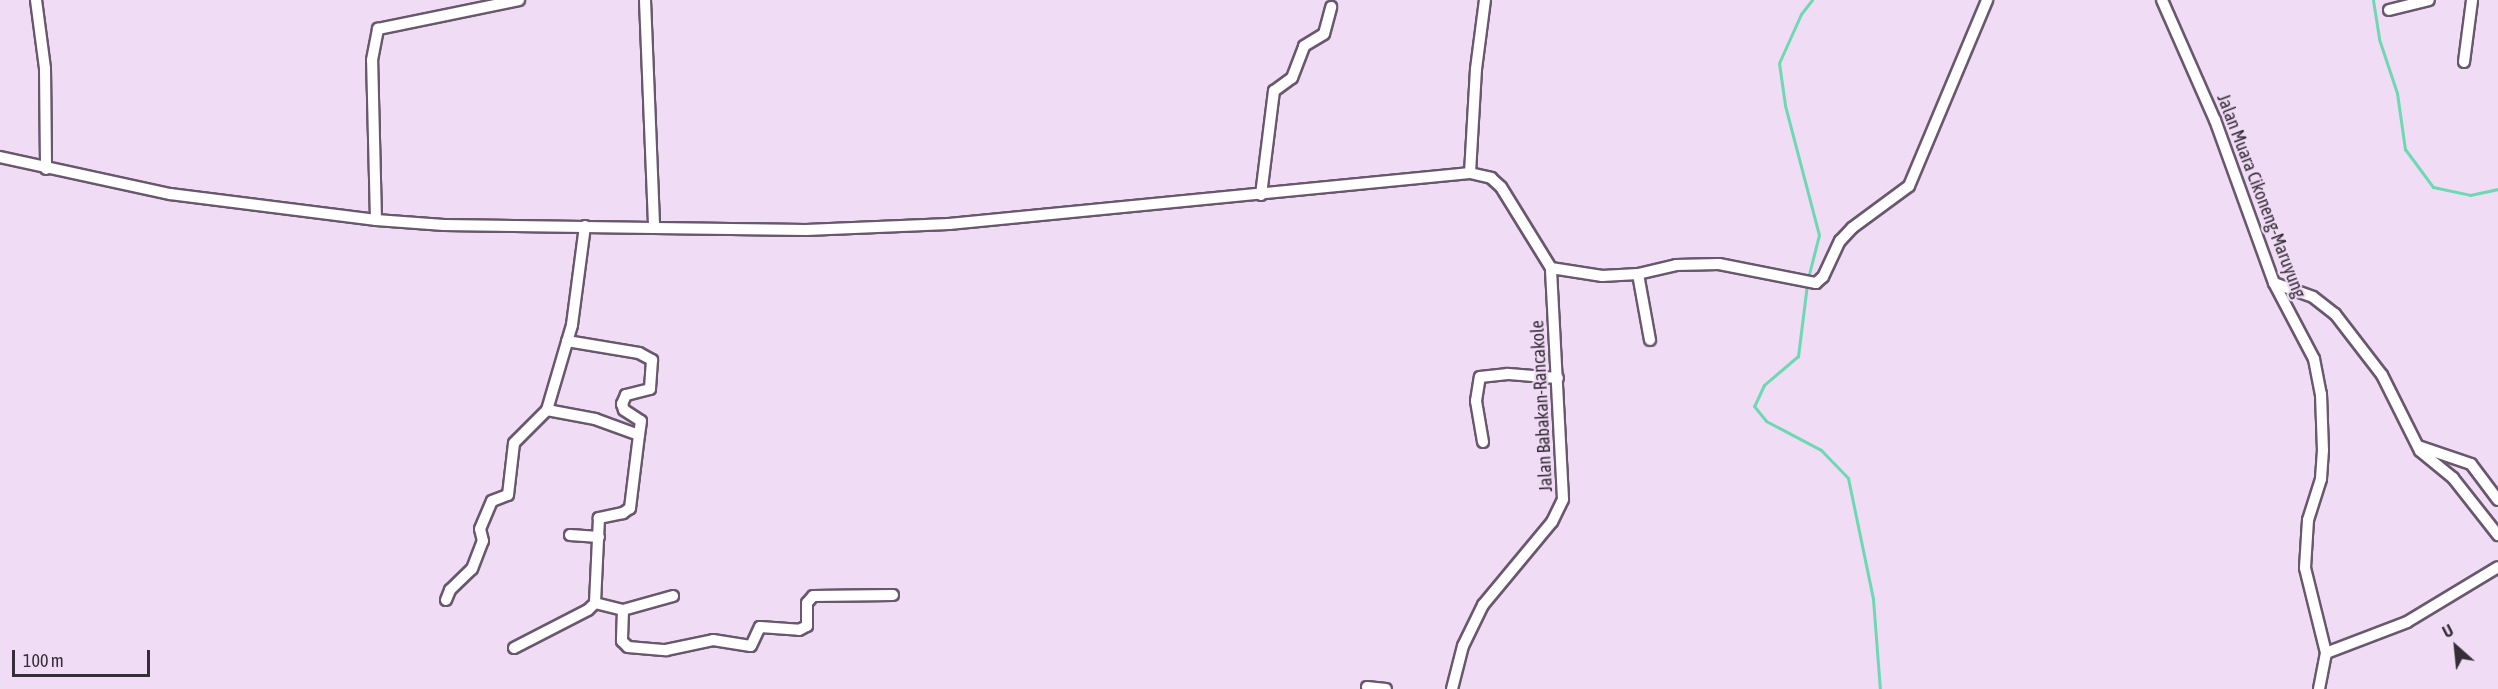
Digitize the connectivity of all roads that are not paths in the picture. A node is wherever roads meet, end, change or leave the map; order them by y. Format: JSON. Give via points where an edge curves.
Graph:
{"nodes":[{"id":1,"x":36,"y":0,"type":"edge"},
{"id":2,"x":519,"y":0,"type":"edge"},
{"id":3,"x":645,"y":0,"type":"edge"},
{"id":4,"x":1485,"y":0,"type":"edge"},
{"id":5,"x":1987,"y":0,"type":"edge"},
{"id":6,"x":2162,"y":0,"type":"edge"},
{"id":7,"x":2429,"y":0,"type":"edge"},
{"id":8,"x":2472,"y":0,"type":"edge"},
{"id":9,"x":2406,"y":3,"type":"edge"},
{"id":10,"x":1331,"y":7,"type":"dead end"},
{"id":11,"x":2389,"y":10,"type":"dead end"},
{"id":12,"x":2464,"y":62,"type":"dead end"},
{"id":13,"x":0,"y":157,"type":"edge"},
{"id":14,"x":46,"y":170,"type":"junction"},
{"id":15,"x":1470,"y":173,"type":"junction"},
{"id":16,"x":1261,"y":195,"type":"junction"},
{"id":17,"x":376,"y":220,"type":"junction"},
{"id":18,"x":585,"y":226,"type":"junction"},
{"id":19,"x":654,"y":228,"type":"junction"},
{"id":20,"x":1551,"y":268,"type":"junction"},
{"id":21,"x":1638,"y":274,"type":"junction"},
{"id":22,"x":2274,"y":283,"type":"junction"},
{"id":23,"x":1650,"y":340,"type":"dead end"},
{"id":24,"x":567,"y":341,"type":"junction"},
{"id":25,"x":1557,"y":378,"type":"junction"},
{"id":26,"x":547,"y":410,"type":"junction"},
{"id":27,"x":639,"y":435,"type":"junction"},
{"id":28,"x":1483,"y":442,"type":"dead end"},
{"id":29,"x":2415,"y":445,"type":"junction"},
{"id":30,"x":2498,"y":500,"type":"edge"},
{"id":31,"x":570,"y":535,"type":"dead end"},
{"id":32,"x":2498,"y":535,"type":"edge"},
{"id":33,"x":599,"y":537,"type":"junction"},
{"id":34,"x":2498,"y":567,"type":"edge"},
{"id":35,"x":894,"y":595,"type":"dead end"},
{"id":36,"x":673,"y":596,"type":"dead end"},
{"id":37,"x":446,"y":600,"type":"dead end"},
{"id":38,"x":595,"y":603,"type":"junction"},
{"id":39,"x":623,"y":610,"type":"junction"},
{"id":40,"x":514,"y":648,"type":"dead end"},
{"id":41,"x":2326,"y":653,"type":"junction"},
{"id":42,"x":1367,"y":687,"type":"dead end"},
{"id":43,"x":1386,"y":689,"type":"edge"},
{"id":44,"x":1452,"y":689,"type":"edge"},
{"id":45,"x":2319,"y":689,"type":"edge"}],
"edges":[{"from":1,"to":14,"type":"street","via":[[45,68]]},
{"from":2,"to":17,"type":"street","via":[[463,14],[385,26],[376,32],[372,60]]},
{"from":3,"to":19,"type":"street"},
{"from":4,"to":15,"type":"street","via":[[1476,69]]},
{"from":5,"to":21,"type":"street","via":[[1909,186],[1852,228],[1840,241],[1823,277],[1813,283],[1719,264],[1676,265]]},
{"from":6,"to":22,"type":"street","name":"Jalan Muara Cikoneng-Maruyung","via":[[2215,120]]},
{"from":7,"to":9,"type":"street"},
{"from":8,"to":12,"type":"street"},
{"from":9,"to":11,"type":"street"},
{"from":10,"to":16,"type":"street","via":[[1324,34],[1304,46],[1292,78],[1274,91]]},
{"from":13,"to":14,"type":"street"},
{"from":14,"to":17,"type":"street","via":[[171,194]]},
{"from":15,"to":16,"type":"street"},
{"from":15,"to":20,"type":"street","via":[[1491,178],[1501,187]]},
{"from":16,"to":19,"type":"street","via":[[950,224],[806,230]]},
{"from":17,"to":18,"type":"street"},
{"from":18,"to":19,"type":"street"},
{"from":18,"to":24,"type":"street"},
{"from":20,"to":21,"type":"street","via":[[1602,276]]},
{"from":20,"to":25,"type":"street","name":"Jalan Babakan-Rancakole"},
{"from":21,"to":23,"type":"street"},
{"from":22,"to":29,"type":"street","via":[[2313,297],[2335,314],[2382,375]]},
{"from":22,"to":41,"type":"street","name":"Jalan Muara Cikoneng-Maruyung","via":[[2314,359],[2321,394],[2321,479],[2308,520],[2305,568]]},
{"from":24,"to":26,"type":"street"},
{"from":24,"to":27,"type":"street","via":[[639,353],[652,360],[650,389],[626,395],[622,404],[624,410],[641,421]]},
{"from":25,"to":28,"type":"street","via":[[1514,374],[1480,377],[1476,401]]},
{"from":25,"to":44,"type":"street","name":"Jalan Babakan-Rancakole","via":[[1563,499],[1552,522],[1483,605],[1463,646]]},
{"from":26,"to":27,"type":"street","via":[[596,419]]},
{"from":26,"to":37,"type":"street","via":[[514,443],[508,495],[492,501],[480,530],[483,541],[472,569],[450,590]]},
{"from":27,"to":33,"type":"street","via":[[631,506],[623,513],[600,516]]},
{"from":29,"to":30,"type":"street","via":[[2471,464]]},
{"from":29,"to":32,"type":"street","via":[[2453,478]]},
{"from":31,"to":33,"type":"street"},
{"from":33,"to":38,"type":"street"},
{"from":34,"to":41,"type":"street","via":[[2407,622]]},
{"from":35,"to":39,"type":"street","via":[[813,596],[807,603],[807,626],[799,630],[760,627],[751,646],[713,640],[666,650],[628,647],[622,641]]},
{"from":36,"to":39,"type":"street"},
{"from":38,"to":39,"type":"street"},
{"from":38,"to":40,"type":"street"},
{"from":41,"to":45,"type":"street","name":"Jalan Muara Cikoneng-Maruyung"},
{"from":42,"to":43,"type":"street"}]}
